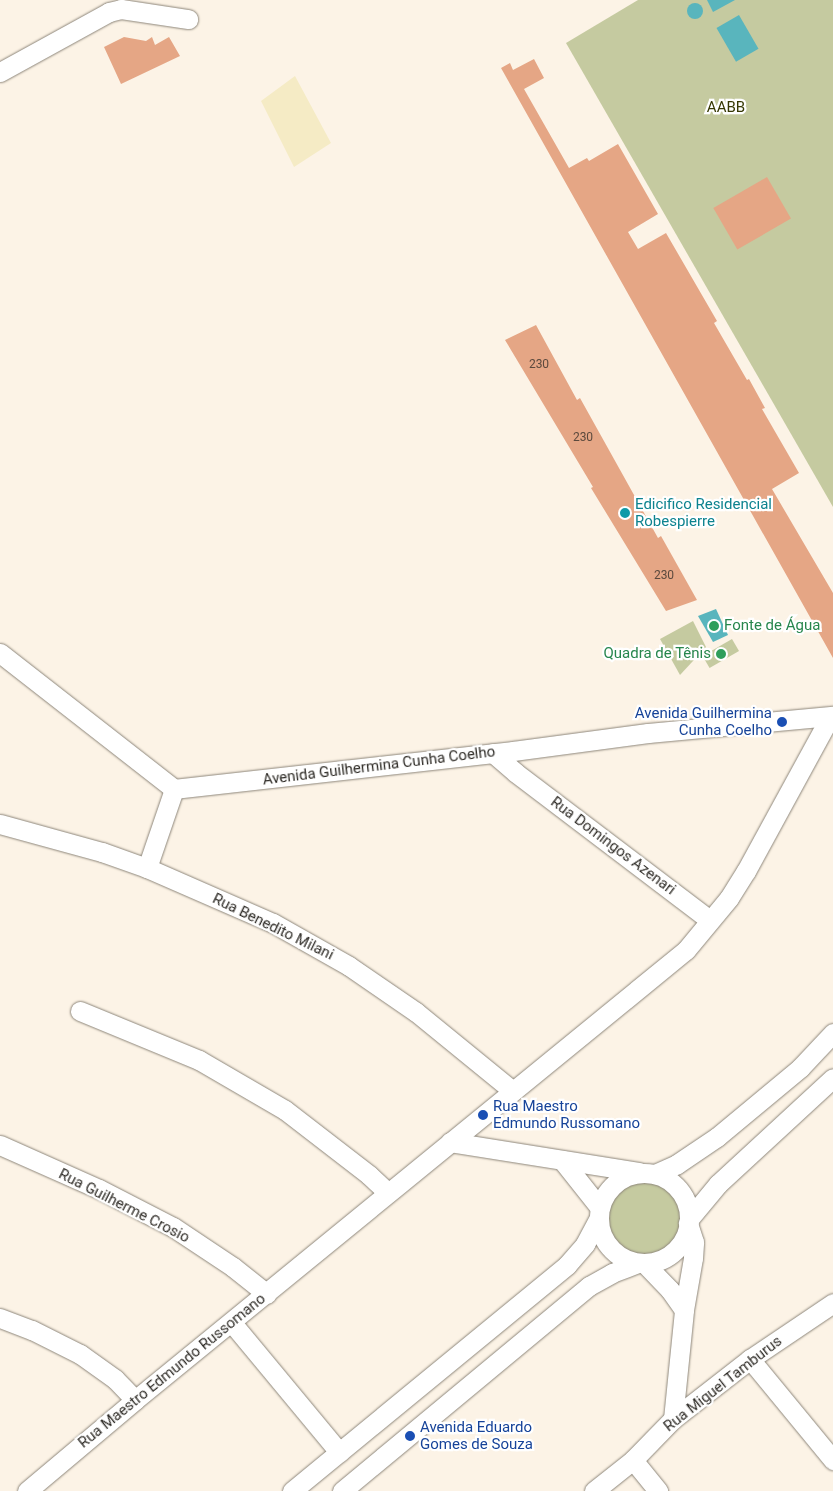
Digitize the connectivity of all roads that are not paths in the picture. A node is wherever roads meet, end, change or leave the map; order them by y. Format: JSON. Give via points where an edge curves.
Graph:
{"nodes":[{"id":1,"x":107,"y":6,"type":"edge"},
{"id":2,"x":188,"y":19,"type":"dead end"},
{"id":3,"x":0,"y":72,"type":"edge"},
{"id":4,"x":0,"y":653,"type":"edge"},
{"id":5,"x":832,"y":717,"type":"edge"},
{"id":6,"x":513,"y":751,"type":"junction"},
{"id":7,"x":494,"y":753,"type":"junction"},
{"id":8,"x":516,"y":773,"type":"junction"},
{"id":9,"x":174,"y":789,"type":"junction"},
{"id":10,"x":0,"y":824,"type":"edge"},
{"id":11,"x":147,"y":868,"type":"junction"},
{"id":12,"x":710,"y":920,"type":"junction"},
{"id":13,"x":80,"y":1011,"type":"dead end"},
{"id":14,"x":833,"y":1033,"type":"edge"},
{"id":15,"x":833,"y":1078,"type":"edge"},
{"id":16,"x":513,"y":1091,"type":"junction"},
{"id":17,"x":450,"y":1142,"type":"junction"},
{"id":18,"x":0,"y":1145,"type":"edge"},
{"id":19,"x":562,"y":1160,"type":"junction"},
{"id":20,"x":652,"y":1173,"type":"junction"},
{"id":21,"x":388,"y":1193,"type":"junction"},
{"id":22,"x":600,"y":1213,"type":"junction"},
{"id":23,"x":689,"y":1221,"type":"junction"},
{"id":24,"x":641,"y":1263,"type":"junction"},
{"id":25,"x":267,"y":1294,"type":"junction"},
{"id":26,"x":833,"y":1303,"type":"edge"},
{"id":27,"x":684,"y":1310,"type":"junction"},
{"id":28,"x":0,"y":1318,"type":"edge"},
{"id":29,"x":232,"y":1322,"type":"junction"},
{"id":30,"x":485,"y":1332,"type":"junction"},
{"id":31,"x":503,"y":1356,"type":"junction"},
{"id":32,"x":750,"y":1359,"type":"junction"},
{"id":33,"x":135,"y":1400,"type":"junction"},
{"id":34,"x":674,"y":1419,"type":"junction"},
{"id":35,"x":339,"y":1452,"type":"junction"},
{"id":36,"x":633,"y":1460,"type":"junction"},
{"id":37,"x":833,"y":1460,"type":"edge"},
{"id":38,"x":362,"y":1485,"type":"edge"},
{"id":39,"x":27,"y":1491,"type":"edge"},
{"id":40,"x":292,"y":1491,"type":"edge"},
{"id":41,"x":342,"y":1491,"type":"edge"},
{"id":42,"x":594,"y":1491,"type":"edge"},
{"id":43,"x":658,"y":1491,"type":"edge"}],
"edges":[{"from":1,"to":2,"type":"street"},
{"from":1,"to":3,"type":"street"},
{"from":4,"to":9,"type":"street"},
{"from":5,"to":6,"type":"street","name":"Avenida Guilhermina Cunha Coelho","via":[[648,733]]},
{"from":5,"to":12,"type":"street","name":"Rua Maestro Edmundo Russomano","via":[[746,871]]},
{"from":6,"to":7,"type":"street","name":"Avenida Guilhermina Cunha Coelho"},
{"from":6,"to":8,"type":"street"},
{"from":7,"to":8,"type":"street","name":"Rua Domingos Azenari"},
{"from":7,"to":9,"type":"street","name":"Avenida Guilhermina Cunha Coelho"},
{"from":8,"to":12,"type":"street","name":"Rua Domingos Azenari"},
{"from":9,"to":11,"type":"street"},
{"from":10,"to":11,"type":"street","name":"Rua Benedito Milani"},
{"from":11,"to":16,"type":"street","name":"Rua Benedito Milani","via":[[273,923],[350,966],[416,1012]]},
{"from":12,"to":16,"type":"street","name":"Rua Maestro Edmundo Russomano","via":[[686,950]]},
{"from":13,"to":21,"type":"street","via":[[199,1060],[285,1110]]},
{"from":14,"to":20,"type":"street","via":[[800,1068],[717,1137],[678,1164]]},
{"from":15,"to":23,"type":"street","via":[[718,1184]]},
{"from":16,"to":17,"type":"street","name":"Rua Maestro Edmundo Russomano"},
{"from":17,"to":19,"type":"street"},
{"from":17,"to":21,"type":"street","name":"Rua Maestro Edmundo Russomano"},
{"from":18,"to":25,"type":"street","name":"Rua Guilherme Crosio","via":[[99,1189],[173,1227]]},
{"from":19,"to":20,"type":"street"},
{"from":19,"to":22,"type":"street"},
{"from":20,"to":22,"type":"street","via":[[634,1174],[620,1180],[609,1190]]},
{"from":20,"to":23,"type":"street","via":[[673,1183],[685,1199]]},
{"from":21,"to":25,"type":"street","name":"Rua Maestro Edmundo Russomano"},
{"from":22,"to":24,"type":"street","via":[[602,1234],[610,1248],[622,1258]]},
{"from":22,"to":30,"type":"street","via":[[585,1244],[567,1265]]},
{"from":23,"to":24,"type":"street","via":[[686,1234],[667,1257]]},
{"from":23,"to":27,"type":"street","via":[[694,1242]]},
{"from":24,"to":27,"type":"street","via":[[670,1290]]},
{"from":24,"to":31,"type":"street","via":[[612,1272],[589,1286]]},
{"from":25,"to":29,"type":"street","name":"Rua Maestro Edmundo Russomano"},
{"from":26,"to":32,"type":"street","name":"Rua Miguel Tamburus"},
{"from":27,"to":34,"type":"street"},
{"from":28,"to":33,"type":"street","via":[[80,1354],[115,1379]]},
{"from":29,"to":33,"type":"street","name":"Rua Maestro Edmundo Russomano"},
{"from":29,"to":35,"type":"street"},
{"from":30,"to":31,"type":"street"},
{"from":30,"to":35,"type":"street"},
{"from":31,"to":38,"type":"street"},
{"from":32,"to":34,"type":"street","name":"Rua Miguel Tamburus"},
{"from":32,"to":37,"type":"street"},
{"from":33,"to":39,"type":"street","name":"Rua Maestro Edmundo Russomano"},
{"from":34,"to":36,"type":"street","name":"Rua Miguel Tamburus"},
{"from":35,"to":40,"type":"street"},
{"from":36,"to":42,"type":"street","name":"Rua Miguel Tamburus"},
{"from":36,"to":43,"type":"street"},
{"from":38,"to":41,"type":"street"}]}
